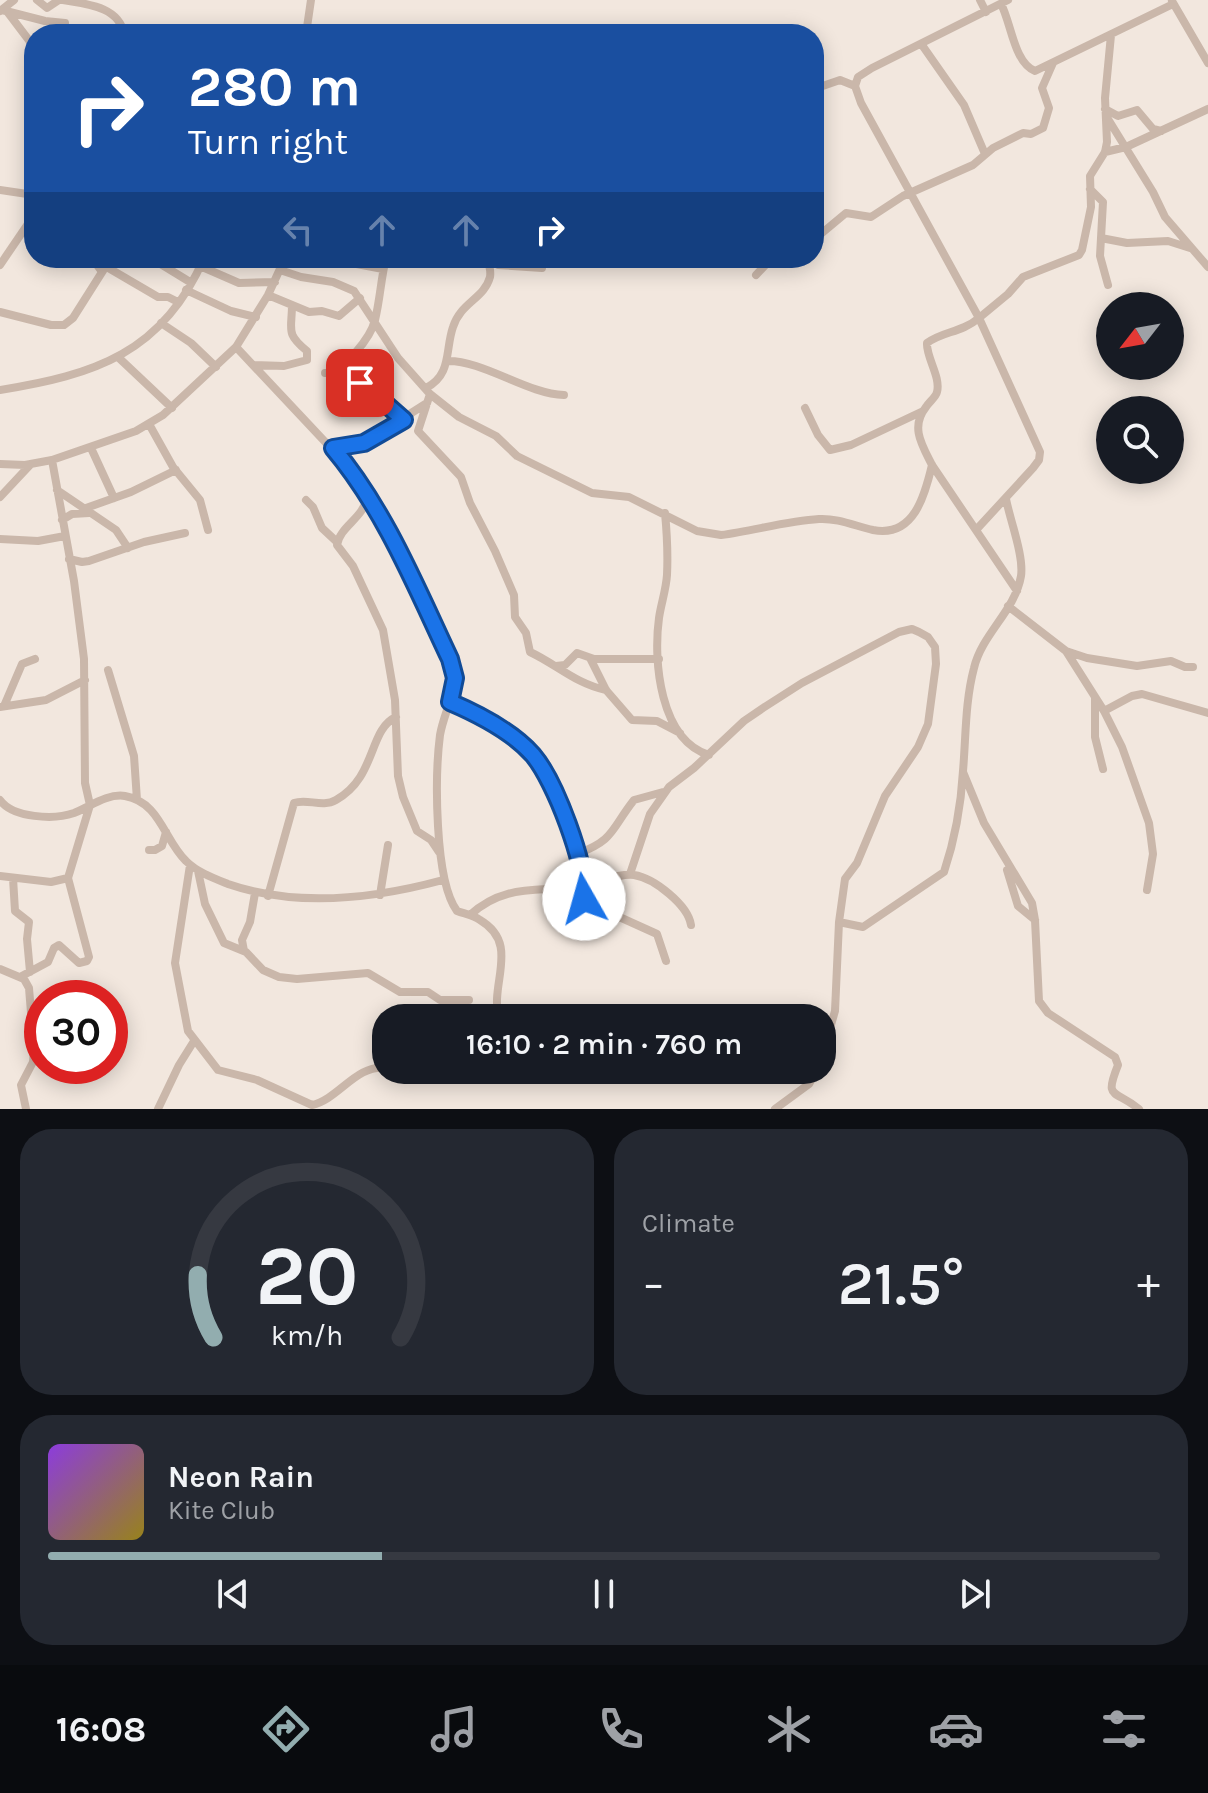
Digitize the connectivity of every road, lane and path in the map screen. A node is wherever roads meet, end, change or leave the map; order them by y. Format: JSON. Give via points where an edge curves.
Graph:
{"nodes":[{"id":1,"x":14,"y":0,"type":"edge"},
{"id":2,"x":37,"y":0,"type":"edge"},
{"id":3,"x":61,"y":0,"type":"edge"},
{"id":4,"x":311,"y":0,"type":"edge"},
{"id":5,"x":980,"y":0,"type":"edge"},
{"id":6,"x":1004,"y":2,"type":"edge"},
{"id":7,"x":1173,"y":2,"type":"edge"},
{"id":8,"x":3,"y":10,"type":"edge"},
{"id":9,"x":986,"y":12,"type":"junction"},
{"id":10,"x":65,"y":23,"type":"dead end"},
{"id":11,"x":121,"y":24,"type":"edge"},
{"id":12,"x":307,"y":24,"type":"edge"},
{"id":13,"x":24,"y":35,"type":"edge"},
{"id":14,"x":1111,"y":35,"type":"junction"},
{"id":15,"x":922,"y":45,"type":"junction"},
{"id":16,"x":1053,"y":63,"type":"junction"},
{"id":17,"x":1208,"y":63,"type":"edge"},
{"id":18,"x":824,"y":86,"type":"edge"},
{"id":19,"x":855,"y":86,"type":"junction"},
{"id":20,"x":1208,"y":109,"type":"edge"},
{"id":21,"x":1106,"y":112,"type":"junction"},
{"id":22,"x":1161,"y":131,"type":"junction"},
{"id":23,"x":1126,"y":147,"type":"junction"},
{"id":24,"x":1105,"y":152,"type":"junction"},
{"id":25,"x":985,"y":154,"type":"junction"},
{"id":26,"x":1090,"y":188,"type":"junction"},
{"id":27,"x":0,"y":190,"type":"edge"},
{"id":28,"x":910,"y":193,"type":"junction"},
{"id":29,"x":24,"y":194,"type":"edge"},
{"id":30,"x":24,"y":230,"type":"edge"},
{"id":31,"x":824,"y":231,"type":"edge"},
{"id":32,"x":1101,"y":238,"type":"junction"},
{"id":33,"x":1194,"y":249,"type":"junction"},
{"id":34,"x":0,"y":265,"type":"edge"},
{"id":35,"x":1208,"y":267,"type":"edge"},
{"id":36,"x":165,"y":268,"type":"edge"},
{"id":37,"x":198,"y":268,"type":"edge"},
{"id":38,"x":213,"y":268,"type":"edge"},
{"id":39,"x":378,"y":268,"type":"edge"},
{"id":40,"x":488,"y":268,"type":"edge"},
{"id":41,"x":763,"y":268,"type":"edge"},
{"id":42,"x":104,"y":269,"type":"joint"},
{"id":43,"x":383,"y":269,"type":"joint"},
{"id":44,"x":280,"y":270,"type":"joint"},
{"id":45,"x":756,"y":275,"type":"dead end"},
{"id":46,"x":275,"y":282,"type":"junction"},
{"id":47,"x":1108,"y":285,"type":"dead end"},
{"id":48,"x":188,"y":286,"type":"junction"},
{"id":49,"x":268,"y":295,"type":"junction"},
{"id":50,"x":360,"y":298,"type":"junction"},
{"id":51,"x":178,"y":302,"type":"junction"},
{"id":52,"x":292,"y":305,"type":"junction"},
{"id":53,"x":0,"y":312,"type":"edge"},
{"id":54,"x":256,"y":317,"type":"junction"},
{"id":55,"x":979,"y":318,"type":"junction"},
{"id":56,"x":161,"y":323,"type":"junction"},
{"id":57,"x":375,"y":323,"type":"junction"},
{"id":58,"x":236,"y":347,"type":"junction"},
{"id":59,"x":119,"y":358,"type":"junction"},
{"id":60,"x":447,"y":361,"type":"junction"},
{"id":61,"x":254,"y":365,"type":"junction"},
{"id":62,"x":216,"y":367,"type":"junction"},
{"id":63,"x":0,"y":390,"type":"edge"},
{"id":64,"x":429,"y":394,"type":"junction"},
{"id":65,"x":564,"y":395,"type":"dead end"},
{"id":66,"x":172,"y":408,"type":"junction"},
{"id":67,"x":805,"y":408,"type":"dead end"},
{"id":68,"x":922,"y":412,"type":"junction"},
{"id":69,"x":403,"y":420,"type":"junction"},
{"id":70,"x":149,"y":424,"type":"junction"},
{"id":71,"x":418,"y":426,"type":"junction"},
{"id":72,"x":91,"y":448,"type":"junction"},
{"id":73,"x":333,"y":448,"type":"junction"},
{"id":74,"x":52,"y":460,"type":"junction"},
{"id":75,"x":0,"y":464,"type":"edge"},
{"id":76,"x":30,"y":464,"type":"junction"},
{"id":77,"x":932,"y":465,"type":"junction"},
{"id":78,"x":176,"y":470,"type":"junction"},
{"id":79,"x":57,"y":490,"type":"junction"},
{"id":80,"x":367,"y":496,"type":"junction"},
{"id":81,"x":0,"y":497,"type":"edge"},
{"id":82,"x":114,"y":498,"type":"junction"},
{"id":83,"x":1006,"y":499,"type":"junction"},
{"id":84,"x":306,"y":500,"type":"dead end"},
{"id":85,"x":88,"y":510,"type":"junction"},
{"id":86,"x":665,"y":513,"type":"junction"},
{"id":87,"x":62,"y":520,"type":"junction"},
{"id":88,"x":208,"y":530,"type":"dead end"},
{"id":89,"x":976,"y":530,"type":"junction"},
{"id":90,"x":185,"y":533,"type":"dead end"},
{"id":91,"x":65,"y":536,"type":"junction"},
{"id":92,"x":0,"y":539,"type":"edge"},
{"id":93,"x":337,"y":542,"type":"junction"},
{"id":94,"x":128,"y":548,"type":"junction"},
{"id":95,"x":69,"y":559,"type":"junction"},
{"id":96,"x":1017,"y":591,"type":"junction"},
{"id":97,"x":1008,"y":606,"type":"junction"},
{"id":98,"x":1066,"y":651,"type":"junction"},
{"id":99,"x":590,"y":658,"type":"junction"},
{"id":100,"x":35,"y":659,"type":"dead end"},
{"id":101,"x":659,"y":659,"type":"junction"},
{"id":102,"x":555,"y":666,"type":"junction"},
{"id":103,"x":1193,"y":667,"type":"dead end"},
{"id":104,"x":108,"y":670,"type":"dead end"},
{"id":105,"x":85,"y":680,"type":"junction"},
{"id":106,"x":606,"y":690,"type":"junction"},
{"id":107,"x":1095,"y":697,"type":"junction"},
{"id":108,"x":450,"y":702,"type":"junction"},
{"id":109,"x":2,"y":706,"type":"edge"},
{"id":110,"x":1104,"y":711,"type":"junction"},
{"id":111,"x":1208,"y":713,"type":"edge"},
{"id":112,"x":396,"y":717,"type":"junction"},
{"id":113,"x":680,"y":733,"type":"junction"},
{"id":114,"x":709,"y":755,"type":"junction"},
{"id":115,"x":1103,"y":769,"type":"dead end"},
{"id":116,"x":963,"y":772,"type":"junction"},
{"id":117,"x":663,"y":792,"type":"junction"},
{"id":118,"x":0,"y":800,"type":"edge"},
{"id":119,"x":137,"y":800,"type":"junction"},
{"id":120,"x":90,"y":805,"type":"junction"},
{"id":121,"x":167,"y":831,"type":"junction"},
{"id":122,"x":388,"y":845,"type":"dead end"},
{"id":123,"x":149,"y":850,"type":"dead end"},
{"id":124,"x":441,"y":854,"type":"junction"},
{"id":125,"x":577,"y":854,"type":"junction"},
{"id":126,"x":1005,"y":861,"type":"junction"},
{"id":127,"x":190,"y":865,"type":"junction"},
{"id":128,"x":198,"y":871,"type":"junction"},
{"id":129,"x":630,"y":874,"type":"junction"},
{"id":130,"x":0,"y":876,"type":"edge"},
{"id":131,"x":13,"y":878,"type":"junction"},
{"id":132,"x":68,"y":878,"type":"junction"},
{"id":133,"x":443,"y":880,"type":"junction"},
{"id":134,"x":585,"y":885,"type":"junction"},
{"id":135,"x":1147,"y":890,"type":"dead end"},
{"id":136,"x":255,"y":893,"type":"junction"},
{"id":137,"x":380,"y":895,"type":"junction"},
{"id":138,"x":268,"y":896,"type":"junction"},
{"id":139,"x":470,"y":915,"type":"junction"},
{"id":140,"x":1035,"y":920,"type":"junction"},
{"id":141,"x":839,"y":922,"type":"junction"},
{"id":142,"x":691,"y":925,"type":"dead end"},
{"id":143,"x":244,"y":951,"type":"junction"},
{"id":144,"x":666,"y":961,"type":"dead end"},
{"id":145,"x":0,"y":969,"type":"edge"},
{"id":146,"x":30,"y":972,"type":"junction"},
{"id":147,"x":20,"y":977,"type":"junction"},
{"id":148,"x":469,"y":1000,"type":"dead end"},
{"id":149,"x":498,"y":1004,"type":"edge"},
{"id":150,"x":835,"y":1004,"type":"edge"},
{"id":151,"x":194,"y":1041,"type":"junction"},
{"id":152,"x":372,"y":1070,"type":"edge"},
{"id":153,"x":809,"y":1084,"type":"edge"},
{"id":154,"x":26,"y":1109,"type":"edge"},
{"id":155,"x":158,"y":1109,"type":"edge"},
{"id":156,"x":775,"y":1109,"type":"edge"},
{"id":157,"x":1139,"y":1109,"type":"edge"}],
"edges":[{"from":1,"to":8,"type":"street"},
{"from":2,"to":3,"type":"street","via":[[47,8]]},
{"from":3,"to":11,"type":"street","via":[[113,14]]},
{"from":4,"to":12,"type":"street"},
{"from":5,"to":9,"type":"street"},
{"from":6,"to":9,"type":"street"},
{"from":6,"to":16,"type":"street","via":[[1013,38],[1029,69]]},
{"from":7,"to":14,"type":"street"},
{"from":7,"to":17,"type":"street"},
{"from":8,"to":10,"type":"street"},
{"from":8,"to":13,"type":"street"},
{"from":9,"to":15,"type":"street"},
{"from":14,"to":16,"type":"street"},
{"from":14,"to":21,"type":"street"},
{"from":15,"to":19,"type":"street","via":[[863,73]]},
{"from":15,"to":25,"type":"street","via":[[964,105]]},
{"from":16,"to":25,"type":"street","via":[[1042,88],[1049,108],[1043,128]]},
{"from":18,"to":19,"type":"street","via":[[840,80]]},
{"from":19,"to":28,"type":"street"},
{"from":20,"to":22,"type":"street"},
{"from":21,"to":22,"type":"street","via":[[1118,116],[1137,110]]},
{"from":21,"to":23,"type":"street"},
{"from":21,"to":24,"type":"street"},
{"from":22,"to":23,"type":"street"},
{"from":23,"to":24,"type":"street"},
{"from":23,"to":33,"type":"street","via":[[1165,217]]},
{"from":24,"to":26,"type":"street","via":[[1090,176]]},
{"from":25,"to":28,"type":"street","via":[[973,165]]},
{"from":26,"to":32,"type":"street","via":[[1103,202]]},
{"from":26,"to":55,"type":"street","via":[[1090,214],[1079,255],[1023,277]]},
{"from":27,"to":29,"type":"street"},
{"from":28,"to":31,"type":"street","via":[[866,219],[841,215]]},
{"from":28,"to":55,"type":"street"},
{"from":30,"to":34,"type":"street"},
{"from":32,"to":33,"type":"street","via":[[1168,241]]},
{"from":32,"to":47,"type":"street"},
{"from":33,"to":35,"type":"street"},
{"from":36,"to":48,"type":"street"},
{"from":37,"to":48,"type":"street"},
{"from":38,"to":46,"type":"street","via":[[239,283]]},
{"from":39,"to":43,"type":"street"},
{"from":40,"to":60,"type":"street","via":[[489,280],[462,308],[452,329]]},
{"from":41,"to":45,"type":"street"},
{"from":42,"to":51,"type":"street"},
{"from":42,"to":53,"type":"street","via":[[64,325]]},
{"from":43,"to":57,"type":"street"},
{"from":44,"to":46,"type":"street"},
{"from":44,"to":50,"type":"street","via":[[338,284]]},
{"from":46,"to":49,"type":"street"},
{"from":48,"to":51,"type":"street"},
{"from":48,"to":54,"type":"street","via":[[231,311]]},
{"from":49,"to":52,"type":"street"},
{"from":49,"to":54,"type":"street"},
{"from":50,"to":52,"type":"street","via":[[339,316]]},
{"from":50,"to":57,"type":"street"},
{"from":51,"to":56,"type":"street"},
{"from":52,"to":61,"type":"street","via":[[291,333],[307,351],[307,360]]},
{"from":54,"to":58,"type":"street"},
{"from":55,"to":68,"type":"street","via":[[927,343],[937,388]]},
{"from":55,"to":83,"type":"street","via":[[1040,452]]},
{"from":56,"to":59,"type":"street"},
{"from":56,"to":62,"type":"street"},
{"from":57,"to":64,"type":"street"},
{"from":57,"to":69,"type":"street","via":[[352,357],[328,373],[371,385]]},
{"from":58,"to":61,"type":"street"},
{"from":58,"to":62,"type":"street"},
{"from":59,"to":63,"type":"street","via":[[88,371]]},
{"from":59,"to":66,"type":"street"},
{"from":60,"to":64,"type":"street"},
{"from":60,"to":65,"type":"street"},
{"from":61,"to":73,"type":"street"},
{"from":62,"to":66,"type":"street"},
{"from":64,"to":69,"type":"street"},
{"from":64,"to":71,"type":"street"},
{"from":64,"to":86,"type":"street","via":[[548,472],[592,493],[629,497]]},
{"from":66,"to":70,"type":"street"},
{"from":67,"to":68,"type":"street","via":[[826,448],[835,450]]},
{"from":68,"to":77,"type":"street","via":[[918,434]]},
{"from":69,"to":71,"type":"street"},
{"from":69,"to":73,"type":"street","via":[[364,443]]},
{"from":70,"to":72,"type":"street"},
{"from":70,"to":78,"type":"street"},
{"from":71,"to":102,"type":"street","via":[[461,477],[514,595],[515,617],[530,652]]},
{"from":72,"to":74,"type":"street"},
{"from":72,"to":82,"type":"street"},
{"from":73,"to":80,"type":"street"},
{"from":74,"to":76,"type":"street"},
{"from":74,"to":79,"type":"street"},
{"from":75,"to":76,"type":"street"},
{"from":76,"to":81,"type":"street"},
{"from":77,"to":86,"type":"street","via":[[917,511],[891,530],[823,519],[714,536]]},
{"from":77,"to":89,"type":"street"},
{"from":78,"to":82,"type":"street"},
{"from":78,"to":88,"type":"street","via":[[200,500]]},
{"from":79,"to":85,"type":"street"},
{"from":79,"to":87,"type":"street"},
{"from":80,"to":93,"type":"street","via":[[362,513]]},
{"from":80,"to":108,"type":"street","via":[[454,669]]},
{"from":82,"to":85,"type":"street"},
{"from":83,"to":89,"type":"street"},
{"from":83,"to":96,"type":"street","via":[[1021,571]]},
{"from":84,"to":93,"type":"street"},
{"from":85,"to":87,"type":"street"},
{"from":85,"to":94,"type":"street","via":[[116,530]]},
{"from":86,"to":101,"type":"street","via":[[667,580]]},
{"from":87,"to":91,"type":"street"},
{"from":89,"to":96,"type":"street"},
{"from":90,"to":94,"type":"street"},
{"from":91,"to":92,"type":"street"},
{"from":91,"to":95,"type":"street"},
{"from":93,"to":112,"type":"street","via":[[383,630]]},
{"from":94,"to":95,"type":"street","via":[[89,561]]},
{"from":95,"to":105,"type":"street"},
{"from":96,"to":97,"type":"street"},
{"from":97,"to":98,"type":"street"},
{"from":97,"to":116,"type":"street","via":[[974,665]]},
{"from":98,"to":103,"type":"street","via":[[1137,666],[1171,661]]},
{"from":98,"to":107,"type":"street"},
{"from":99,"to":101,"type":"street"},
{"from":99,"to":102,"type":"street","via":[[575,653],[565,665]]},
{"from":99,"to":106,"type":"street"},
{"from":100,"to":109,"type":"street","via":[[22,664]]},
{"from":101,"to":113,"type":"street","via":[[662,696]]},
{"from":102,"to":106,"type":"street","via":[[582,684]]},
{"from":104,"to":119,"type":"street","via":[[134,756]]},
{"from":105,"to":109,"type":"street","via":[[46,700]]},
{"from":105,"to":120,"type":"street","via":[[85,783]]},
{"from":106,"to":113,"type":"street","via":[[632,720],[657,721]]},
{"from":107,"to":110,"type":"street"},
{"from":107,"to":115,"type":"street","via":[[1095,737]]},
{"from":108,"to":124,"type":"street","via":[[438,752]]},
{"from":108,"to":125,"type":"street","via":[[486,719],[534,756]]},
{"from":110,"to":111,"type":"street","via":[[1142,694]]},
{"from":110,"to":135,"type":"street","via":[[1149,823],[1153,854]]},
{"from":112,"to":124,"type":"street","via":[[403,797],[417,831]]},
{"from":112,"to":138,"type":"street","via":[[379,731],[365,773],[347,793],[330,803],[294,803]]},
{"from":113,"to":114,"type":"street","via":[[690,746]]},
{"from":114,"to":117,"type":"street"},
{"from":114,"to":141,"type":"street","via":[[744,721],[802,683],[899,632],[912,629],[928,637],[936,664],[928,724],[845,879]]},
{"from":116,"to":126,"type":"street"},
{"from":116,"to":141,"type":"street","via":[[959,817],[944,872],[868,925]]},
{"from":117,"to":125,"type":"street","via":[[634,800],[612,835]]},
{"from":117,"to":129,"type":"street"},
{"from":118,"to":120,"type":"street","via":[[21,813],[51,816]]},
{"from":119,"to":120,"type":"street","via":[[119,796]]},
{"from":119,"to":121,"type":"street"},
{"from":120,"to":132,"type":"street"},
{"from":121,"to":123,"type":"street","via":[[162,846]]},
{"from":121,"to":127,"type":"street"},
{"from":122,"to":137,"type":"street"},
{"from":124,"to":133,"type":"street"},
{"from":125,"to":134,"type":"street"},
{"from":126,"to":140,"type":"street","via":[[1027,892]]},
{"from":126,"to":140,"type":"street","via":[[1018,906]]},
{"from":127,"to":128,"type":"street"},
{"from":127,"to":151,"type":"street","via":[[175,963],[185,1021]]},
{"from":128,"to":136,"type":"street"},
{"from":128,"to":143,"type":"street","via":[[220,938]]},
{"from":129,"to":134,"type":"street"},
{"from":129,"to":142,"type":"street","via":[[675,899]]},
{"from":130,"to":131,"type":"street"},
{"from":131,"to":132,"type":"street"},
{"from":131,"to":146,"type":"street","via":[[15,911],[28,920]]},
{"from":132,"to":146,"type":"street","via":[[87,961],[79,963],[59,945],[48,962]]},
{"from":133,"to":137,"type":"street"},
{"from":133,"to":139,"type":"street","via":[[453,907]]},
{"from":134,"to":139,"type":"street","via":[[517,890]]},
{"from":134,"to":144,"type":"street","via":[[585,902],[657,934]]},
{"from":136,"to":138,"type":"street"},
{"from":136,"to":143,"type":"street","via":[[242,940]]},
{"from":137,"to":138,"type":"street"},
{"from":139,"to":149,"type":"street","via":[[499,940],[503,961]]},
{"from":140,"to":157,"type":"street","via":[[1039,1001],[1048,1013],[1115,1057],[1118,1065],[1111,1086]]},
{"from":141,"to":150,"type":"street"},
{"from":143,"to":148,"type":"street","via":[[279,977],[368,973],[400,992]]},
{"from":145,"to":147,"type":"street"},
{"from":146,"to":147,"type":"street"},
{"from":147,"to":154,"type":"street","via":[[29,988],[34,1049],[21,1085]]},
{"from":151,"to":152,"type":"street","via":[[218,1070],[257,1080],[312,1105]]},
{"from":151,"to":155,"type":"street"},
{"from":153,"to":156,"type":"street"}]}
